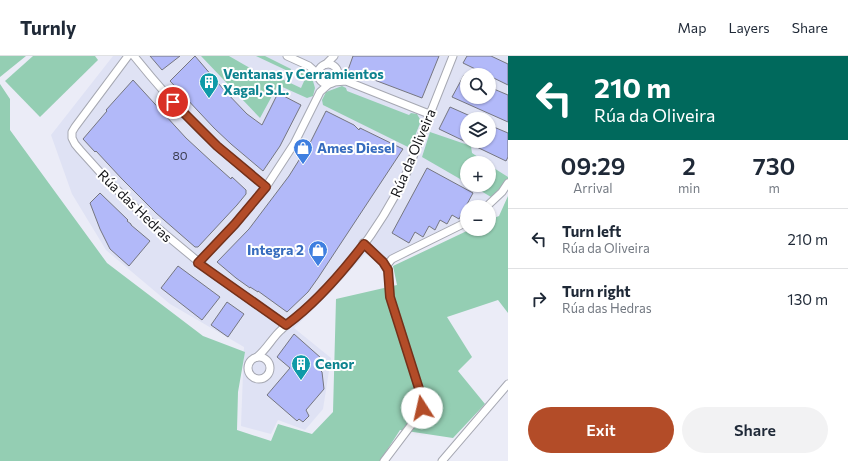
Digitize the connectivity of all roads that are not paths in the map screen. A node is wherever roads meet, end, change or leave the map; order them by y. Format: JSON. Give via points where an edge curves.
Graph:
{"nodes":[{"id":1,"x":128,"y":56,"type":"edge"},
{"id":2,"x":134,"y":56,"type":"edge"},
{"id":3,"x":287,"y":56,"type":"edge"},
{"id":4,"x":335,"y":56,"type":"edge"},
{"id":5,"x":452,"y":56,"type":"edge"},
{"id":6,"x":324,"y":65,"type":"junction"},
{"id":7,"x":308,"y":66,"type":"junction"},
{"id":8,"x":336,"y":69,"type":"junction"},
{"id":9,"x":319,"y":77,"type":"junction"},
{"id":10,"x":346,"y":81,"type":"junction"},
{"id":11,"x":331,"y":83,"type":"junction"},
{"id":12,"x":320,"y":92,"type":"junction"},
{"id":13,"x":429,"y":114,"type":"junction"},
{"id":14,"x":508,"y":183,"type":"edge"},
{"id":15,"x":266,"y":187,"type":"junction"},
{"id":16,"x":494,"y":200,"type":"edge"},
{"id":17,"x":460,"y":225,"type":"edge"},
{"id":18,"x":364,"y":244,"type":"junction"},
{"id":19,"x":198,"y":263,"type":"junction"},
{"id":20,"x":386,"y":266,"type":"junction"},
{"id":21,"x":286,"y":325,"type":"junction"},
{"id":22,"x":266,"y":350,"type":"junction"},
{"id":23,"x":257,"y":357,"type":"junction"},
{"id":24,"x":266,"y":360,"type":"junction"},
{"id":25,"x":508,"y":384,"type":"edge"},
{"id":26,"x":384,"y":461,"type":"edge"},
{"id":27,"x":442,"y":461,"type":"edge"}],
"edges":[{"from":1,"to":19,"type":"street","name":"Rúa das Hedras","via":[[75,127],[72,138],[134,208]]},
{"from":2,"to":15,"type":"street","via":[[169,97],[217,146]]},
{"from":3,"to":7,"type":"street"},
{"from":4,"to":6,"type":"street"},
{"from":4,"to":8,"type":"street"},
{"from":5,"to":13,"type":"street","name":"Rúa da Oliveira"},
{"from":6,"to":7,"type":"street"},
{"from":6,"to":8,"type":"street"},
{"from":6,"to":9,"type":"street","via":[[318,71]]},
{"from":7,"to":9,"type":"street"},
{"from":8,"to":10,"type":"street"},
{"from":8,"to":11,"type":"street","via":[[338,78]]},
{"from":9,"to":11,"type":"street","via":[[323,83]]},
{"from":9,"to":12,"type":"street"},
{"from":10,"to":11,"type":"street"},
{"from":10,"to":13,"type":"street"},
{"from":11,"to":12,"type":"street"},
{"from":12,"to":15,"type":"street","via":[[294,144]]},
{"from":13,"to":18,"type":"street","name":"Rúa da Oliveira","via":[[400,187]]},
{"from":14,"to":16,"type":"street"},
{"from":15,"to":19,"type":"street"},
{"from":17,"to":20,"type":"street","via":[[392,259]]},
{"from":18,"to":20,"type":"street"},
{"from":18,"to":21,"type":"street","name":"Rúa da Oliveira","via":[[324,291]]},
{"from":19,"to":21,"type":"street","name":"Rúa das Hedras"},
{"from":20,"to":26,"type":"street","via":[[390,297],[421,395],[422,408]]},
{"from":21,"to":22,"type":"street","name":"Rúa da Oliveira"},
{"from":22,"to":23,"type":"street","name":"Rúa da Oliveira"},
{"from":22,"to":24,"type":"street","name":"Rúa da Oliveira"},
{"from":23,"to":24,"type":"street"},
{"from":23,"to":24,"type":"street","name":"Rúa da Oliveira","via":[[250,360],[247,367],[249,375],[255,379],[263,379],[269,374],[270,366]]},
{"from":25,"to":27,"type":"street"}]}
